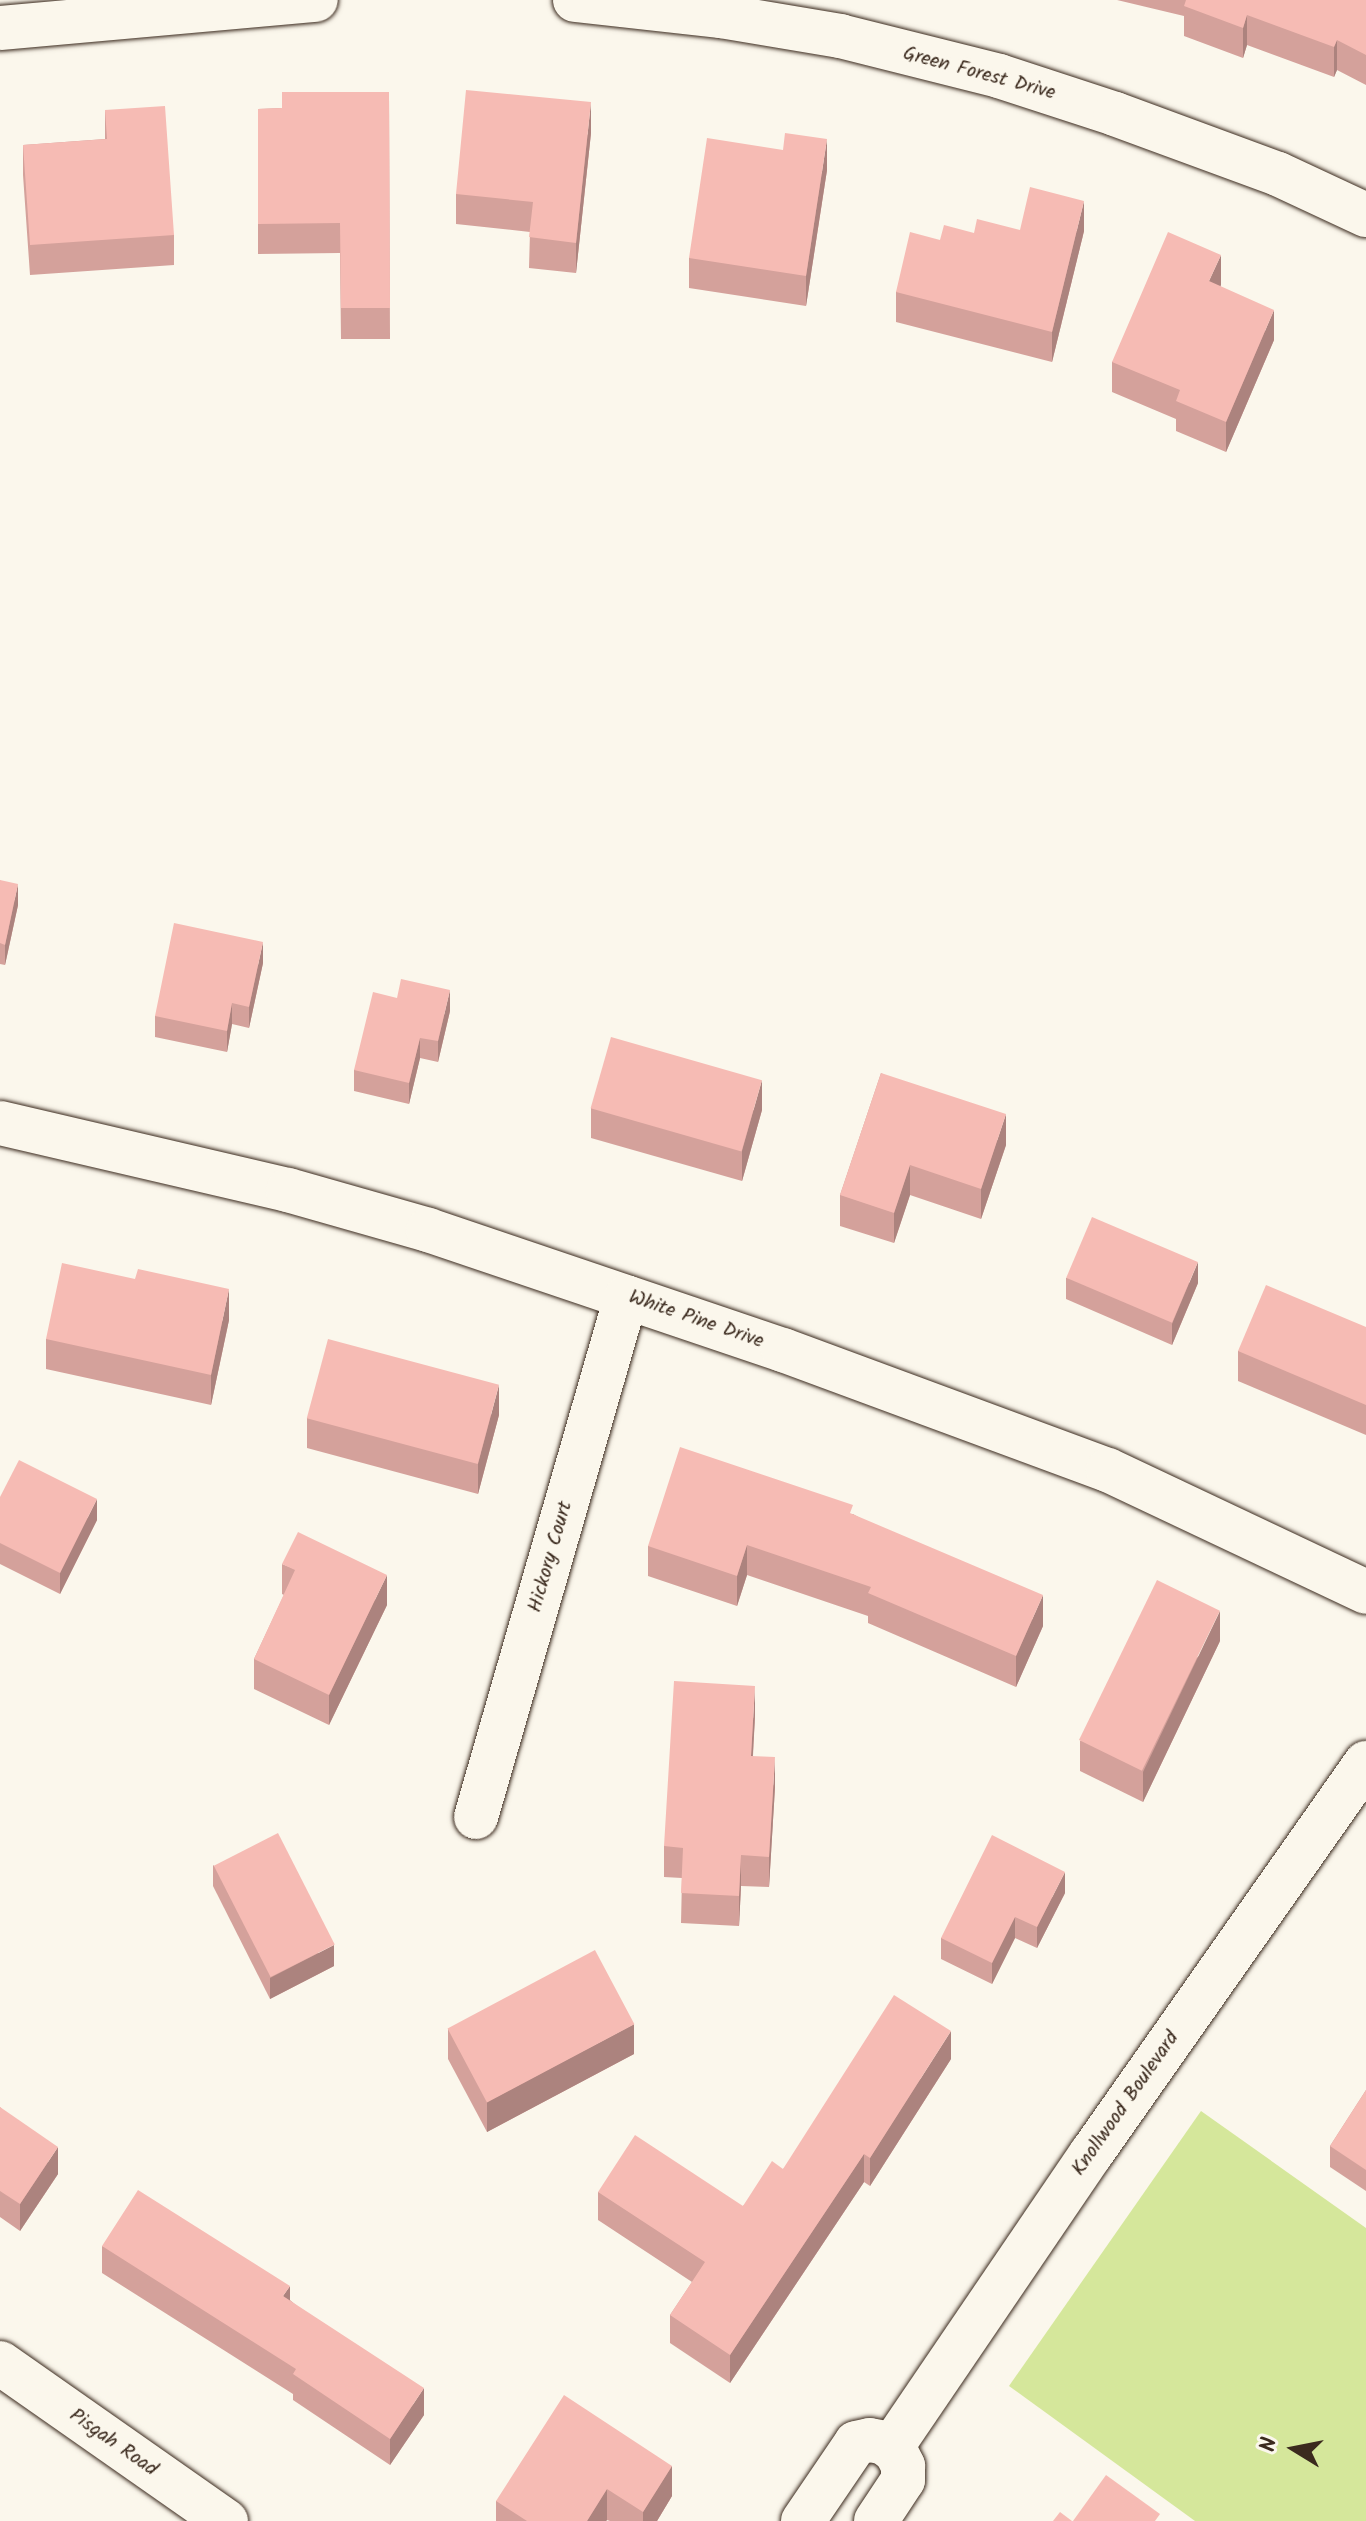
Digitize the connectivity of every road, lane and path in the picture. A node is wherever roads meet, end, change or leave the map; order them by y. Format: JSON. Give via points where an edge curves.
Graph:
{"nodes":[{"id":1,"x":316,"y":0,"type":"edge"},
{"id":2,"x":575,"y":0,"type":"edge"},
{"id":3,"x":0,"y":28,"type":"edge"},
{"id":4,"x":1366,"y":215,"type":"edge"},
{"id":5,"x":0,"y":1123,"type":"edge"},
{"id":6,"x":626,"y":1297,"type":"junction"},
{"id":7,"x":1366,"y":1592,"type":"edge"},
{"id":8,"x":1366,"y":1763,"type":"edge"},
{"id":9,"x":476,"y":1817,"type":"dead end"},
{"id":10,"x":0,"y":2363,"type":"edge"},
{"id":11,"x":891,"y":2448,"type":"junction"},
{"id":12,"x":226,"y":2521,"type":"edge"},
{"id":13,"x":803,"y":2521,"type":"edge"},
{"id":14,"x":876,"y":2521,"type":"edge"}],
"edges":[{"from":1,"to":3,"type":"street"},
{"from":2,"to":4,"type":"street","name":"Green Forest Drive","via":[[840,36],[999,76],[1263,169]]},
{"from":5,"to":6,"type":"street","name":"White Pine Drive","via":[[288,1190],[428,1230]]},
{"from":6,"to":7,"type":"street","name":"White Pine Drive","via":[[1108,1470]]},
{"from":6,"to":9,"type":"street","name":"Hickory Court"},
{"from":8,"to":11,"type":"street","name":"Knollwood Boulevard"},
{"from":10,"to":12,"type":"street","name":"Pisgah Road"},
{"from":11,"to":13,"type":"street","via":[[870,2440],[856,2443]]},
{"from":11,"to":14,"type":"street","via":[[903,2466],[903,2480]]}]}
